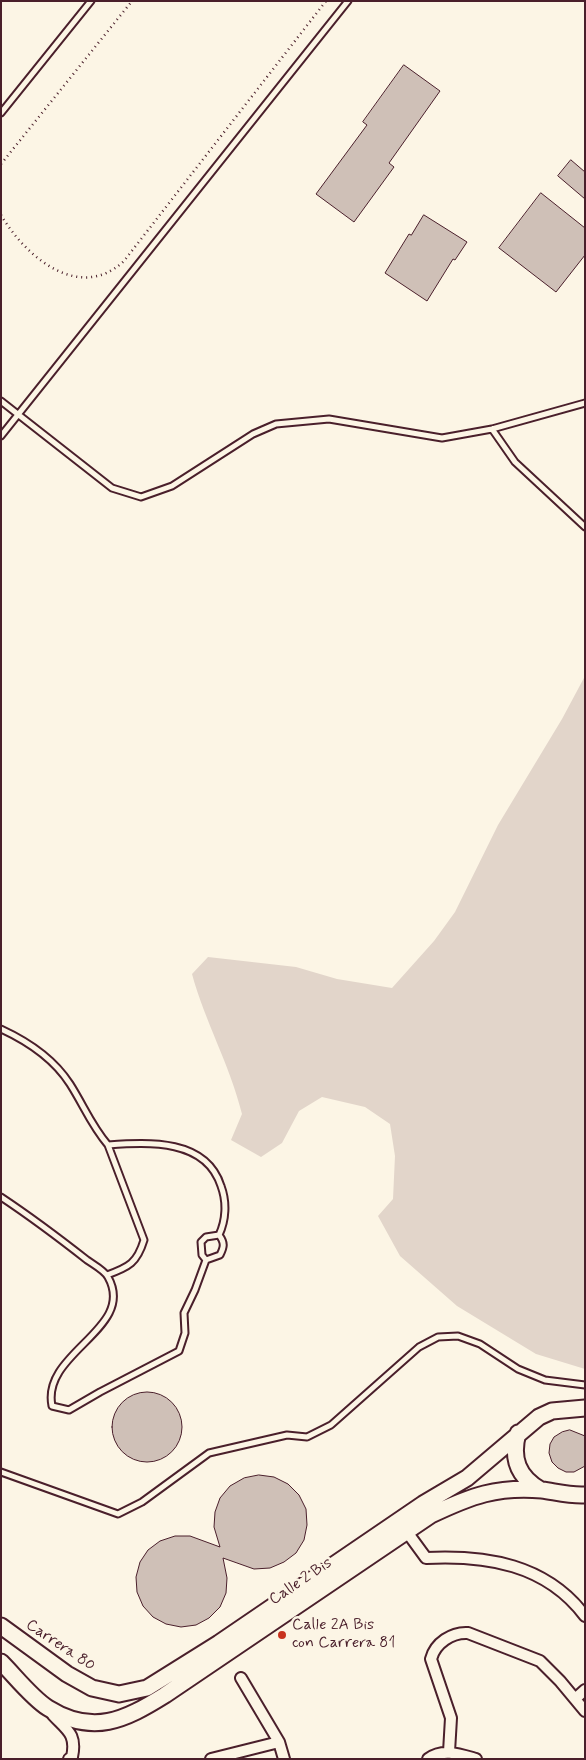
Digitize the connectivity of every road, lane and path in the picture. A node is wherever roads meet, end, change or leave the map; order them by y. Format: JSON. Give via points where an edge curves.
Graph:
{"nodes":[{"id":1,"x":91,"y":1,"type":"edge"},
{"id":2,"x":132,"y":1,"type":"edge"},
{"id":3,"x":326,"y":1,"type":"edge"},
{"id":4,"x":348,"y":1,"type":"edge"},
{"id":5,"x":1,"y":113,"type":"edge"},
{"id":6,"x":1,"y":164,"type":"edge"},
{"id":7,"x":1,"y":216,"type":"edge"},
{"id":8,"x":1,"y":401,"type":"edge"},
{"id":9,"x":585,"y":403,"type":"edge"},
{"id":10,"x":18,"y":415,"type":"junction"},
{"id":11,"x":492,"y":429,"type":"junction"},
{"id":12,"x":1,"y":436,"type":"edge"},
{"id":13,"x":585,"y":527,"type":"edge"},
{"id":14,"x":1,"y":1029,"type":"edge"},
{"id":15,"x":108,"y":1145,"type":"junction"},
{"id":16,"x":1,"y":1197,"type":"edge"},
{"id":17,"x":219,"y":1235,"type":"junction"},
{"id":18,"x":206,"y":1260,"type":"junction"},
{"id":19,"x":107,"y":1275,"type":"junction"},
{"id":20,"x":585,"y":1385,"type":"edge"},
{"id":21,"x":585,"y":1408,"type":"edge"},
{"id":22,"x":518,"y":1433,"type":"junction"},
{"id":23,"x":1,"y":1472,"type":"edge"},
{"id":24,"x":541,"y":1490,"type":"junction"},
{"id":25,"x":583,"y":1497,"type":"edge"},
{"id":26,"x":407,"y":1532,"type":"junction"},
{"id":27,"x":585,"y":1616,"type":"edge"},
{"id":28,"x":1,"y":1626,"type":"edge"},
{"id":29,"x":1,"y":1662,"type":"edge"},
{"id":30,"x":241,"y":1678,"type":"dead end"},
{"id":31,"x":158,"y":1682,"type":"joint"},
{"id":32,"x":585,"y":1690,"type":"edge"},
{"id":33,"x":575,"y":1699,"type":"junction"},
{"id":34,"x":47,"y":1708,"type":"junction"},
{"id":35,"x":585,"y":1711,"type":"edge"},
{"id":36,"x":279,"y":1742,"type":"junction"},
{"id":37,"x":449,"y":1752,"type":"junction"},
{"id":38,"x":69,"y":1759,"type":"edge"},
{"id":39,"x":210,"y":1759,"type":"edge"},
{"id":40,"x":284,"y":1759,"type":"edge"},
{"id":41,"x":428,"y":1759,"type":"edge"},
{"id":42,"x":476,"y":1759,"type":"edge"}],
"edges":[{"from":1,"to":5,"type":"lane"},
{"from":2,"to":6,"type":"path"},
{"from":3,"to":7,"type":"path","via":[[124,261],[112,272],[98,276],[74,276],[54,269],[14,237]]},
{"from":4,"to":10,"type":"lane"},
{"from":8,"to":10,"type":"lane"},
{"from":9,"to":11,"type":"lane"},
{"from":10,"to":11,"type":"lane","via":[[112,488],[141,497],[172,486],[252,434],[276,424],[329,419],[442,438]]},
{"from":10,"to":12,"type":"lane"},
{"from":11,"to":13,"type":"lane","via":[[514,462]]},
{"from":14,"to":15,"type":"lane","via":[[20,1038],[58,1068],[92,1126]]},
{"from":15,"to":17,"type":"lane","via":[[136,1143],[176,1148],[197,1154],[209,1163],[217,1173],[225,1196],[224,1224]]},
{"from":15,"to":19,"type":"lane","via":[[144,1240],[140,1254],[129,1267]]},
{"from":16,"to":19,"type":"lane"},
{"from":17,"to":18,"type":"lane","via":[[224,1248],[220,1255]]},
{"from":17,"to":18,"type":"lane","via":[[212,1234],[201,1242],[200,1249]]},
{"from":18,"to":19,"type":"lane","via":[[184,1313],[185,1333],[179,1351],[69,1410],[52,1406],[50,1395],[55,1380],[73,1355],[108,1318],[115,1296]]},
{"from":20,"to":23,"type":"lane","via":[[546,1380],[527,1373],[480,1344],[458,1336],[438,1337],[420,1347],[331,1426],[308,1437],[287,1435],[209,1453],[142,1502],[118,1514]]},
{"from":21,"to":22,"type":"street","name":"Calle 2 Bis","via":[[552,1411]]},
{"from":22,"to":24,"type":"street","via":[[514,1456],[517,1466],[531,1484]]},
{"from":22,"to":31,"type":"street","name":"Calle 2 Bis","via":[[467,1478],[423,1504]]},
{"from":24,"to":25,"type":"street","name":"Calle 2 Bis"},
{"from":24,"to":26,"type":"street","name":"Calle 2 Bis","via":[[496,1490],[475,1495],[431,1515]]},
{"from":26,"to":27,"type":"street","via":[[426,1558],[468,1557],[521,1567],[543,1578]]},
{"from":26,"to":34,"type":"street","name":"Calle 2 Bis","via":[[130,1716],[110,1723],[85,1724]]},
{"from":28,"to":31,"type":"street","name":"Carrera 80","via":[[67,1674],[92,1688],[133,1693]]},
{"from":29,"to":34,"type":"street"},
{"from":30,"to":36,"type":"street"},
{"from":32,"to":33,"type":"street"},
{"from":33,"to":35,"type":"street"},
{"from":33,"to":37,"type":"street","via":[[540,1661],[459,1632],[433,1651],[431,1659],[451,1718]]},
{"from":34,"to":38,"type":"street","via":[[73,1736],[74,1746]]},
{"from":36,"to":39,"type":"street"},
{"from":36,"to":40,"type":"street"},
{"from":37,"to":41,"type":"street","via":[[436,1753]]},
{"from":37,"to":42,"type":"street"}]}
